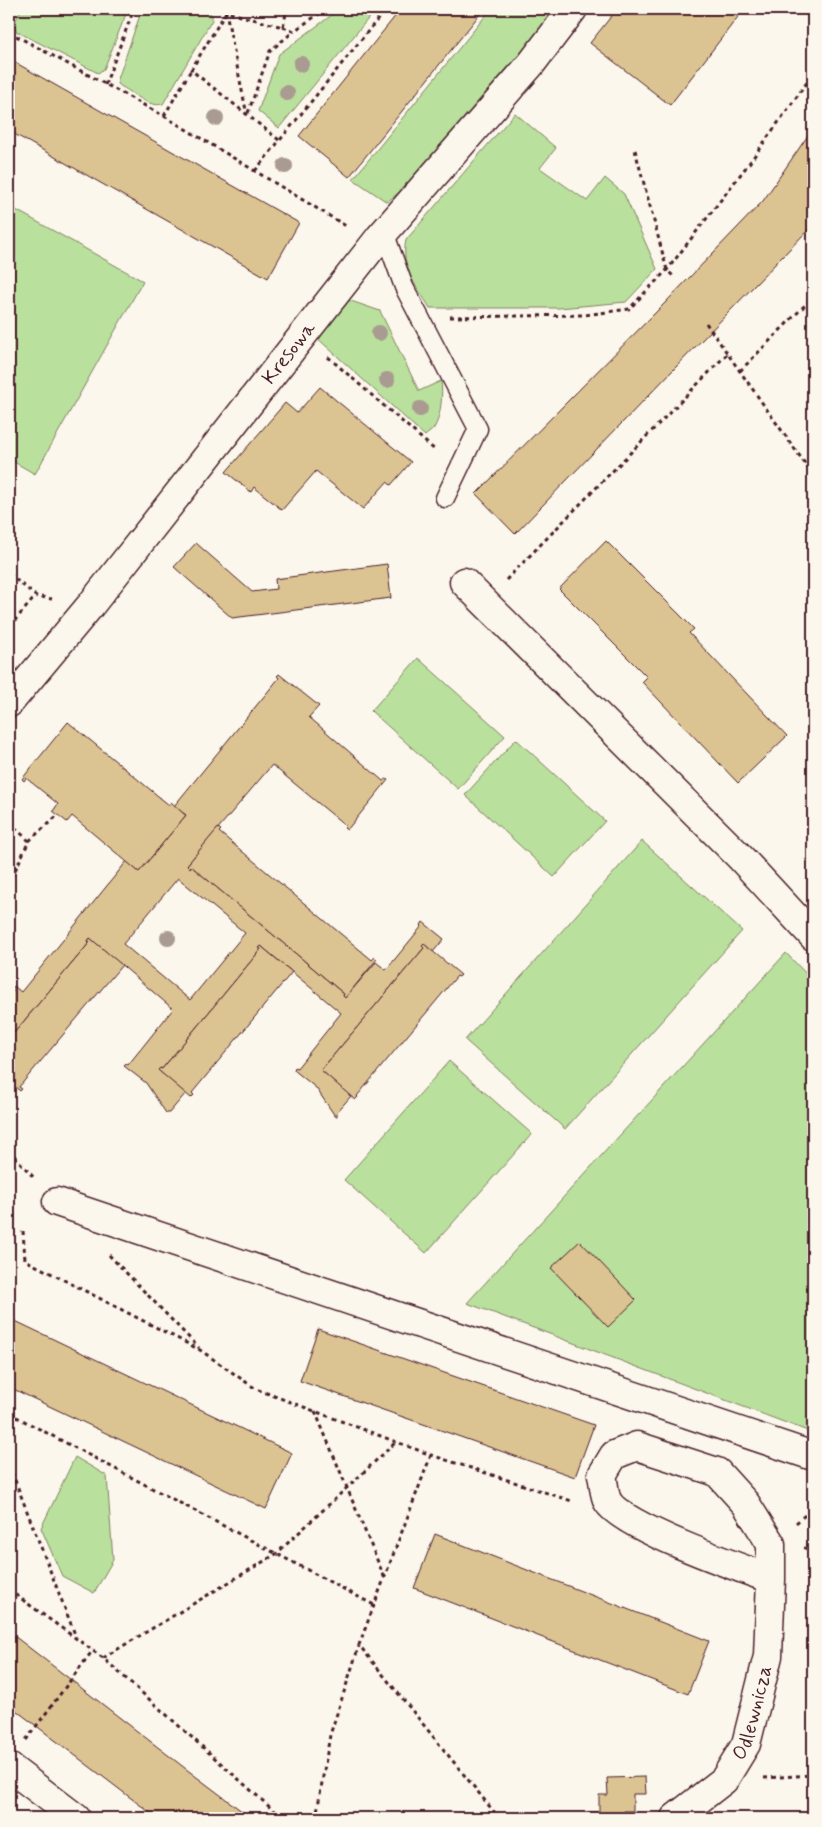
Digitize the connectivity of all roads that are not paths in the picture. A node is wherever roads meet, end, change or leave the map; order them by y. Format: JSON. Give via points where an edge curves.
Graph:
{"nodes":[{"id":1,"x":573,"y":9,"type":"edge"},
{"id":2,"x":379,"y":238,"type":"junction"},
{"id":3,"x":446,"y":498,"type":"dead end"},
{"id":4,"x":464,"y":582,"type":"dead end"},
{"id":5,"x":9,"y":703,"type":"edge"},
{"id":6,"x":813,"y":936,"type":"edge"},
{"id":7,"x":56,"y":1202,"type":"dead end"},
{"id":8,"x":813,"y":1456,"type":"edge"},
{"id":9,"x":771,"y":1579,"type":"junction"},
{"id":10,"x":9,"y":1767,"type":"edge"},
{"id":11,"x":76,"y":1818,"type":"edge"},
{"id":12,"x":675,"y":1818,"type":"edge"}],
"edges":[{"from":1,"to":2,"type":"street","name":"Kresowa","via":[[531,64]]},
{"from":2,"to":3,"type":"lane","via":[[478,429]]},
{"from":2,"to":5,"type":"street","name":"Kresowa","via":[[90,606]]},
{"from":4,"to":6,"type":"street","via":[[739,856]]},
{"from":7,"to":8,"type":"street"},
{"from":9,"to":9,"type":"street","name":"Odlewnicza","via":[[705,1555],[625,1518],[608,1502],[602,1475],[614,1455],[637,1446],[717,1472],[746,1504],[771,1544]]},
{"from":9,"to":12,"type":"street","name":"Odlewnicza","via":[[768,1656],[746,1744],[724,1780]]},
{"from":10,"to":11,"type":"street"}]}
